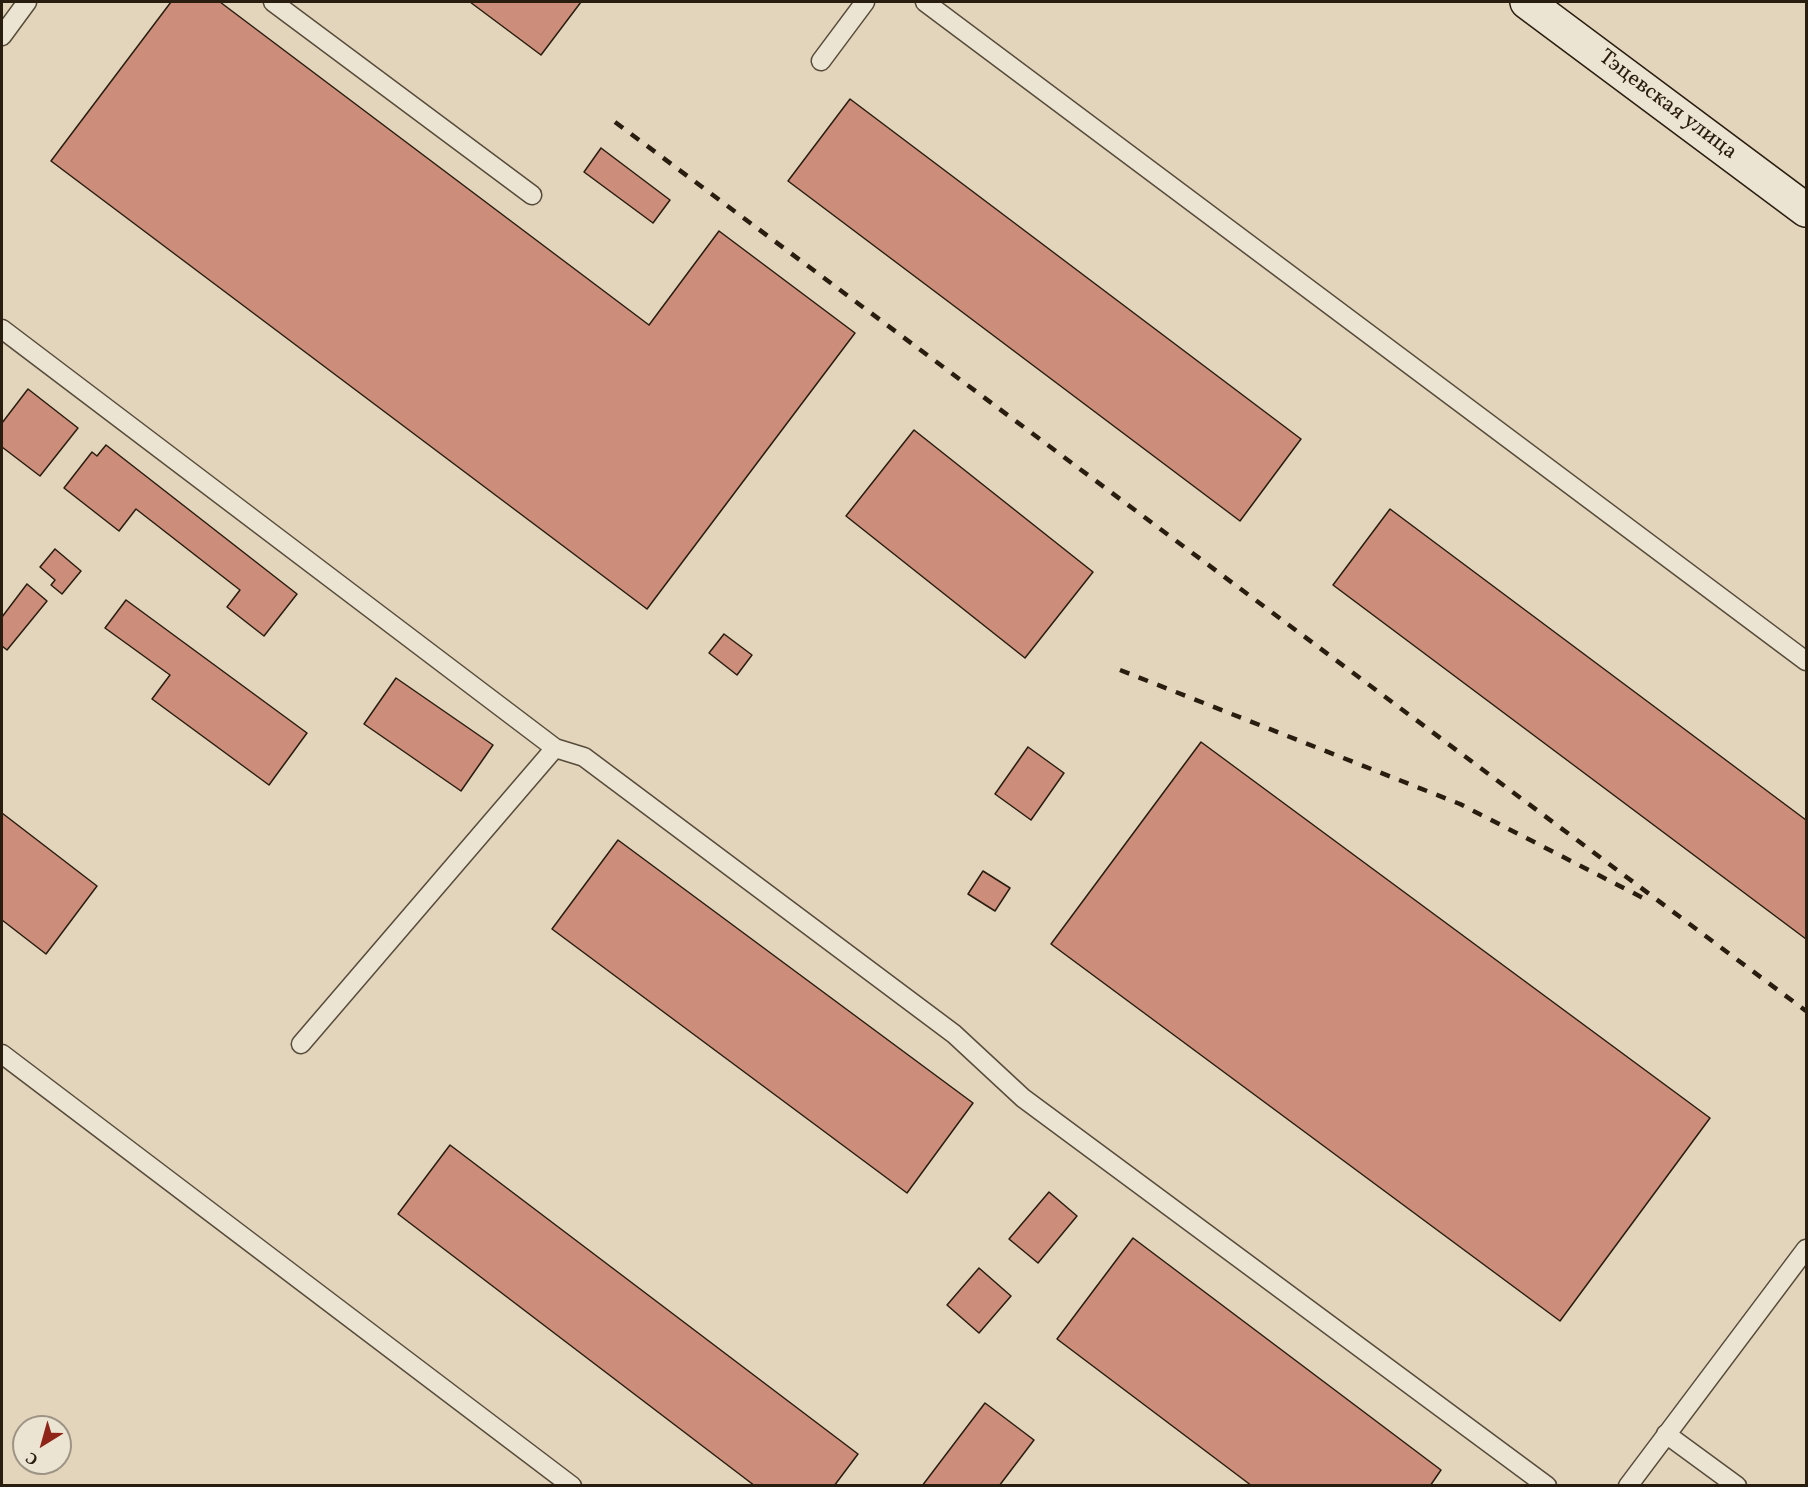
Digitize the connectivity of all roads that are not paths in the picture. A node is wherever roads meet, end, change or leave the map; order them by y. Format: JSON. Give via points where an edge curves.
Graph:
{"nodes":[{"id":1,"x":27,"y":2,"type":"edge"},
{"id":2,"x":273,"y":2,"type":"edge"},
{"id":3,"x":865,"y":2,"type":"edge"},
{"id":4,"x":925,"y":2,"type":"edge"},
{"id":5,"x":1527,"y":2,"type":"edge"},
{"id":6,"x":2,"y":36,"type":"edge"},
{"id":7,"x":821,"y":61,"type":"dead end"},
{"id":8,"x":532,"y":195,"type":"dead end"},
{"id":9,"x":1806,"y":210,"type":"edge"},
{"id":10,"x":7,"y":333,"type":"edge"},
{"id":11,"x":2,"y":352,"type":"edge"},
{"id":12,"x":1806,"y":661,"type":"edge"},
{"id":13,"x":555,"y":748,"type":"junction"},
{"id":14,"x":302,"y":1044,"type":"dead end"},
{"id":15,"x":2,"y":1054,"type":"edge"},
{"id":16,"x":1806,"y":1249,"type":"edge"},
{"id":17,"x":1666,"y":1434,"type":"junction"},
{"id":18,"x":572,"y":1485,"type":"edge"},
{"id":19,"x":1547,"y":1485,"type":"edge"},
{"id":20,"x":1628,"y":1485,"type":"edge"},
{"id":21,"x":1737,"y":1485,"type":"edge"}],
"edges":[{"from":1,"to":6,"type":"lane"},
{"from":2,"to":8,"type":"lane"},
{"from":3,"to":7,"type":"lane"},
{"from":4,"to":12,"type":"lane"},
{"from":5,"to":9,"type":"street","name":"Тэцевская улица"},
{"from":10,"to":11,"type":"lane"},
{"from":10,"to":13,"type":"lane"},
{"from":13,"to":14,"type":"lane"},
{"from":13,"to":19,"type":"lane","via":[[584,757],[603,771],[954,1034],[1023,1098]]},
{"from":15,"to":18,"type":"lane"},
{"from":16,"to":17,"type":"lane"},
{"from":17,"to":20,"type":"lane"},
{"from":17,"to":21,"type":"lane"}]}
